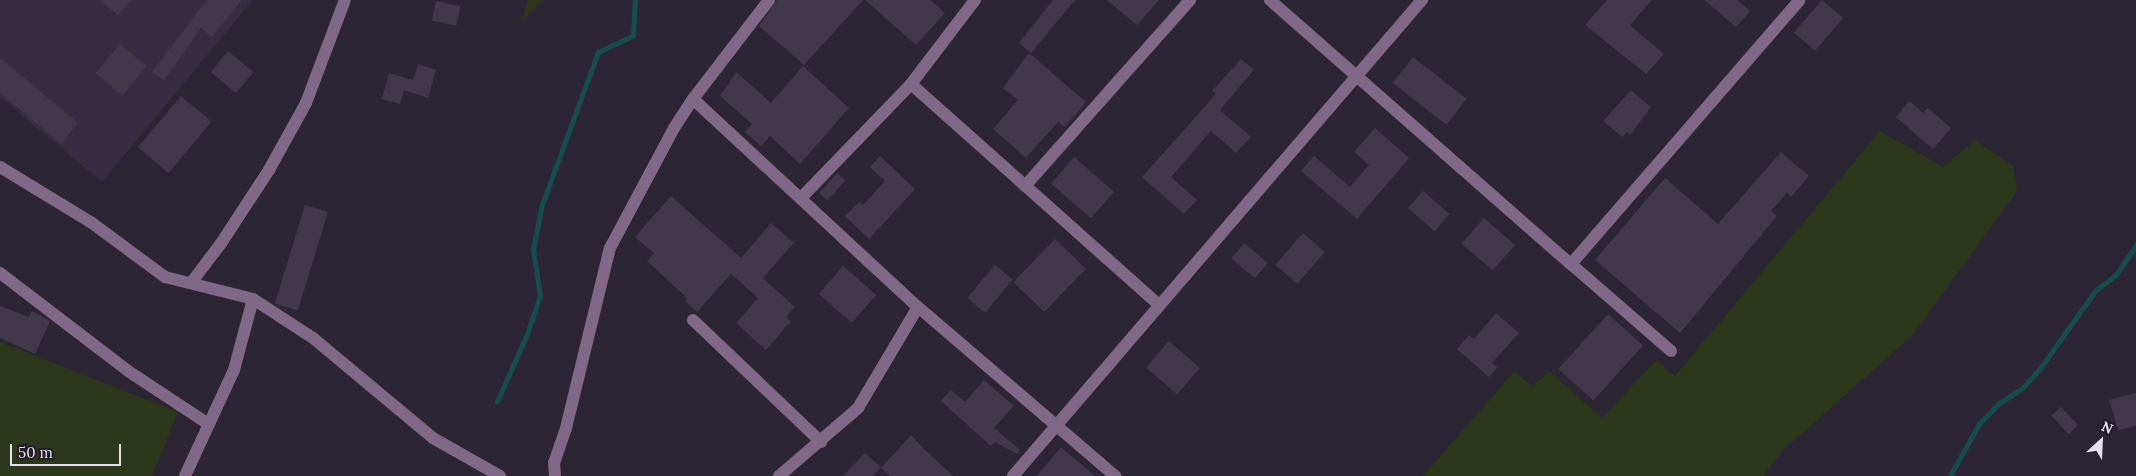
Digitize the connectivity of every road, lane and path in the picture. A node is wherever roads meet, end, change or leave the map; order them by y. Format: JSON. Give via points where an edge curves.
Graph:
{"nodes":[{"id":1,"x":345,"y":0,"type":"edge"},
{"id":2,"x":769,"y":0,"type":"edge"},
{"id":3,"x":975,"y":0,"type":"edge"},
{"id":4,"x":1190,"y":0,"type":"edge"},
{"id":5,"x":1270,"y":0,"type":"edge"},
{"id":6,"x":1422,"y":0,"type":"edge"},
{"id":7,"x":1800,"y":0,"type":"edge"},
{"id":8,"x":1356,"y":78,"type":"junction"},
{"id":9,"x":911,"y":84,"type":"junction"},
{"id":10,"x":693,"y":99,"type":"junction"},
{"id":11,"x":0,"y":167,"type":"edge"},
{"id":12,"x":1025,"y":186,"type":"junction"},
{"id":13,"x":801,"y":198,"type":"junction"},
{"id":14,"x":1571,"y":264,"type":"junction"},
{"id":15,"x":0,"y":273,"type":"edge"},
{"id":16,"x":191,"y":283,"type":"junction"},
{"id":17,"x":253,"y":299,"type":"junction"},
{"id":18,"x":1159,"y":305,"type":"junction"},
{"id":19,"x":918,"y":308,"type":"junction"},
{"id":20,"x":693,"y":320,"type":"dead end"},
{"id":21,"x":1671,"y":350,"type":"dead end"},
{"id":22,"x":207,"y":423,"type":"junction"},
{"id":23,"x":1055,"y":427,"type":"junction"},
{"id":24,"x":821,"y":442,"type":"junction"},
{"id":25,"x":185,"y":476,"type":"edge"},
{"id":26,"x":500,"y":476,"type":"edge"},
{"id":27,"x":555,"y":476,"type":"edge"},
{"id":28,"x":779,"y":476,"type":"edge"},
{"id":29,"x":1013,"y":476,"type":"edge"},
{"id":30,"x":1114,"y":476,"type":"edge"}],
"edges":[{"from":1,"to":16,"type":"street","via":[[306,103],[269,170]]},
{"from":2,"to":10,"type":"street"},
{"from":3,"to":9,"type":"street"},
{"from":4,"to":12,"type":"street"},
{"from":5,"to":8,"type":"street"},
{"from":6,"to":8,"type":"street"},
{"from":7,"to":14,"type":"street"},
{"from":8,"to":14,"type":"street"},
{"from":8,"to":18,"type":"street"},
{"from":9,"to":12,"type":"street"},
{"from":9,"to":13,"type":"street"},
{"from":10,"to":13,"type":"street"},
{"from":10,"to":27,"type":"street","via":[[610,248],[566,428],[554,464]]},
{"from":11,"to":16,"type":"street","via":[[92,223],[153,270],[173,280]]},
{"from":12,"to":18,"type":"street"},
{"from":13,"to":19,"type":"street"},
{"from":14,"to":21,"type":"street"},
{"from":15,"to":22,"type":"street","via":[[128,371]]},
{"from":16,"to":17,"type":"street"},
{"from":17,"to":22,"type":"street","via":[[234,370]]},
{"from":17,"to":26,"type":"street","via":[[313,338],[433,438]]},
{"from":18,"to":23,"type":"street"},
{"from":19,"to":23,"type":"street"},
{"from":19,"to":24,"type":"street","via":[[858,408]]},
{"from":20,"to":24,"type":"street"},
{"from":22,"to":25,"type":"street"},
{"from":23,"to":29,"type":"street"},
{"from":23,"to":30,"type":"street"},
{"from":24,"to":28,"type":"street"}]}
